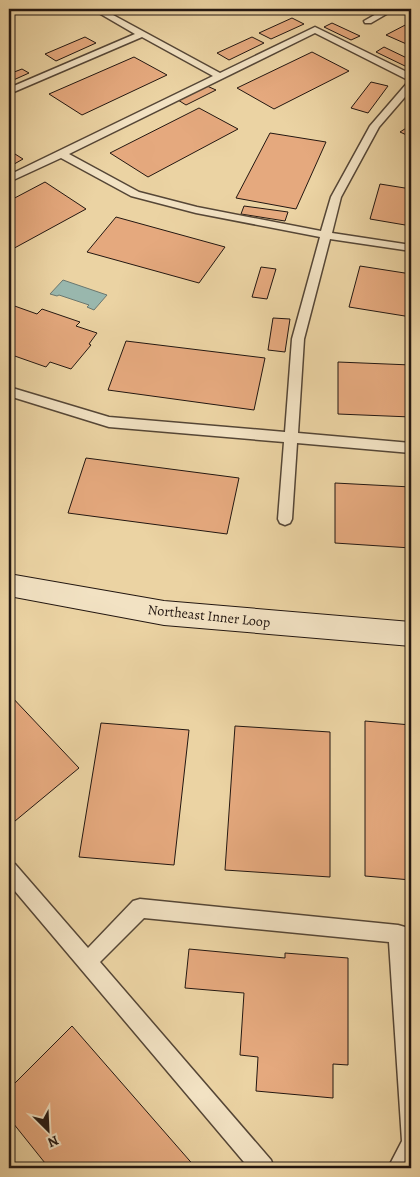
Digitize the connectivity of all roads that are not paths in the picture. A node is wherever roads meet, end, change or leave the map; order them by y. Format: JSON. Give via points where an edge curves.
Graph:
{"nodes":[{"id":1,"x":96,"y":9,"type":"edge"},
{"id":2,"x":391,"y":9,"type":"edge"},
{"id":3,"x":368,"y":21,"type":"dead end"},
{"id":4,"x":142,"y":34,"type":"junction"},
{"id":5,"x":219,"y":76,"type":"junction"},
{"id":6,"x":411,"y":78,"type":"edge"},
{"id":7,"x":411,"y":84,"type":"edge"},
{"id":8,"x":9,"y":91,"type":"edge"},
{"id":9,"x":62,"y":154,"type":"junction"},
{"id":10,"x":9,"y":179,"type":"edge"},
{"id":11,"x":326,"y":235,"type":"junction"},
{"id":12,"x":411,"y":248,"type":"edge"},
{"id":13,"x":9,"y":392,"type":"edge"},
{"id":14,"x":291,"y":438,"type":"junction"},
{"id":15,"x":411,"y":448,"type":"edge"},
{"id":16,"x":285,"y":519,"type":"dead end"},
{"id":17,"x":9,"y":585,"type":"edge"},
{"id":18,"x":411,"y":634,"type":"edge"},
{"id":19,"x":9,"y":870,"type":"edge"},
{"id":20,"x":404,"y":935,"type":"edge"},
{"id":21,"x":87,"y":962,"type":"junction"},
{"id":22,"x":411,"y":1138,"type":"edge"},
{"id":23,"x":411,"y":1144,"type":"edge"},
{"id":24,"x":263,"y":1168,"type":"edge"},
{"id":25,"x":399,"y":1168,"type":"edge"}],
"edges":[{"from":1,"to":4,"type":"lane"},
{"from":2,"to":3,"type":"lane"},
{"from":4,"to":5,"type":"lane"},
{"from":4,"to":8,"type":"lane"},
{"from":5,"to":6,"type":"lane","via":[[315,30]]},
{"from":5,"to":9,"type":"lane"},
{"from":7,"to":11,"type":"lane","via":[[376,126],[336,197]]},
{"from":9,"to":10,"type":"lane"},
{"from":9,"to":11,"type":"lane","via":[[135,194],[196,210]]},
{"from":11,"to":12,"type":"lane"},
{"from":11,"to":14,"type":"lane","via":[[298,339]]},
{"from":13,"to":14,"type":"lane","via":[[109,422]]},
{"from":14,"to":15,"type":"lane"},
{"from":14,"to":16,"type":"lane"},
{"from":17,"to":18,"type":"main road","name":"Northeast Inner Loop","via":[[164,614]]},
{"from":19,"to":21,"type":"lane"},
{"from":20,"to":21,"type":"lane","via":[[140,908]]},
{"from":20,"to":22,"type":"lane"},
{"from":21,"to":24,"type":"lane"},
{"from":23,"to":25,"type":"lane"}]}
